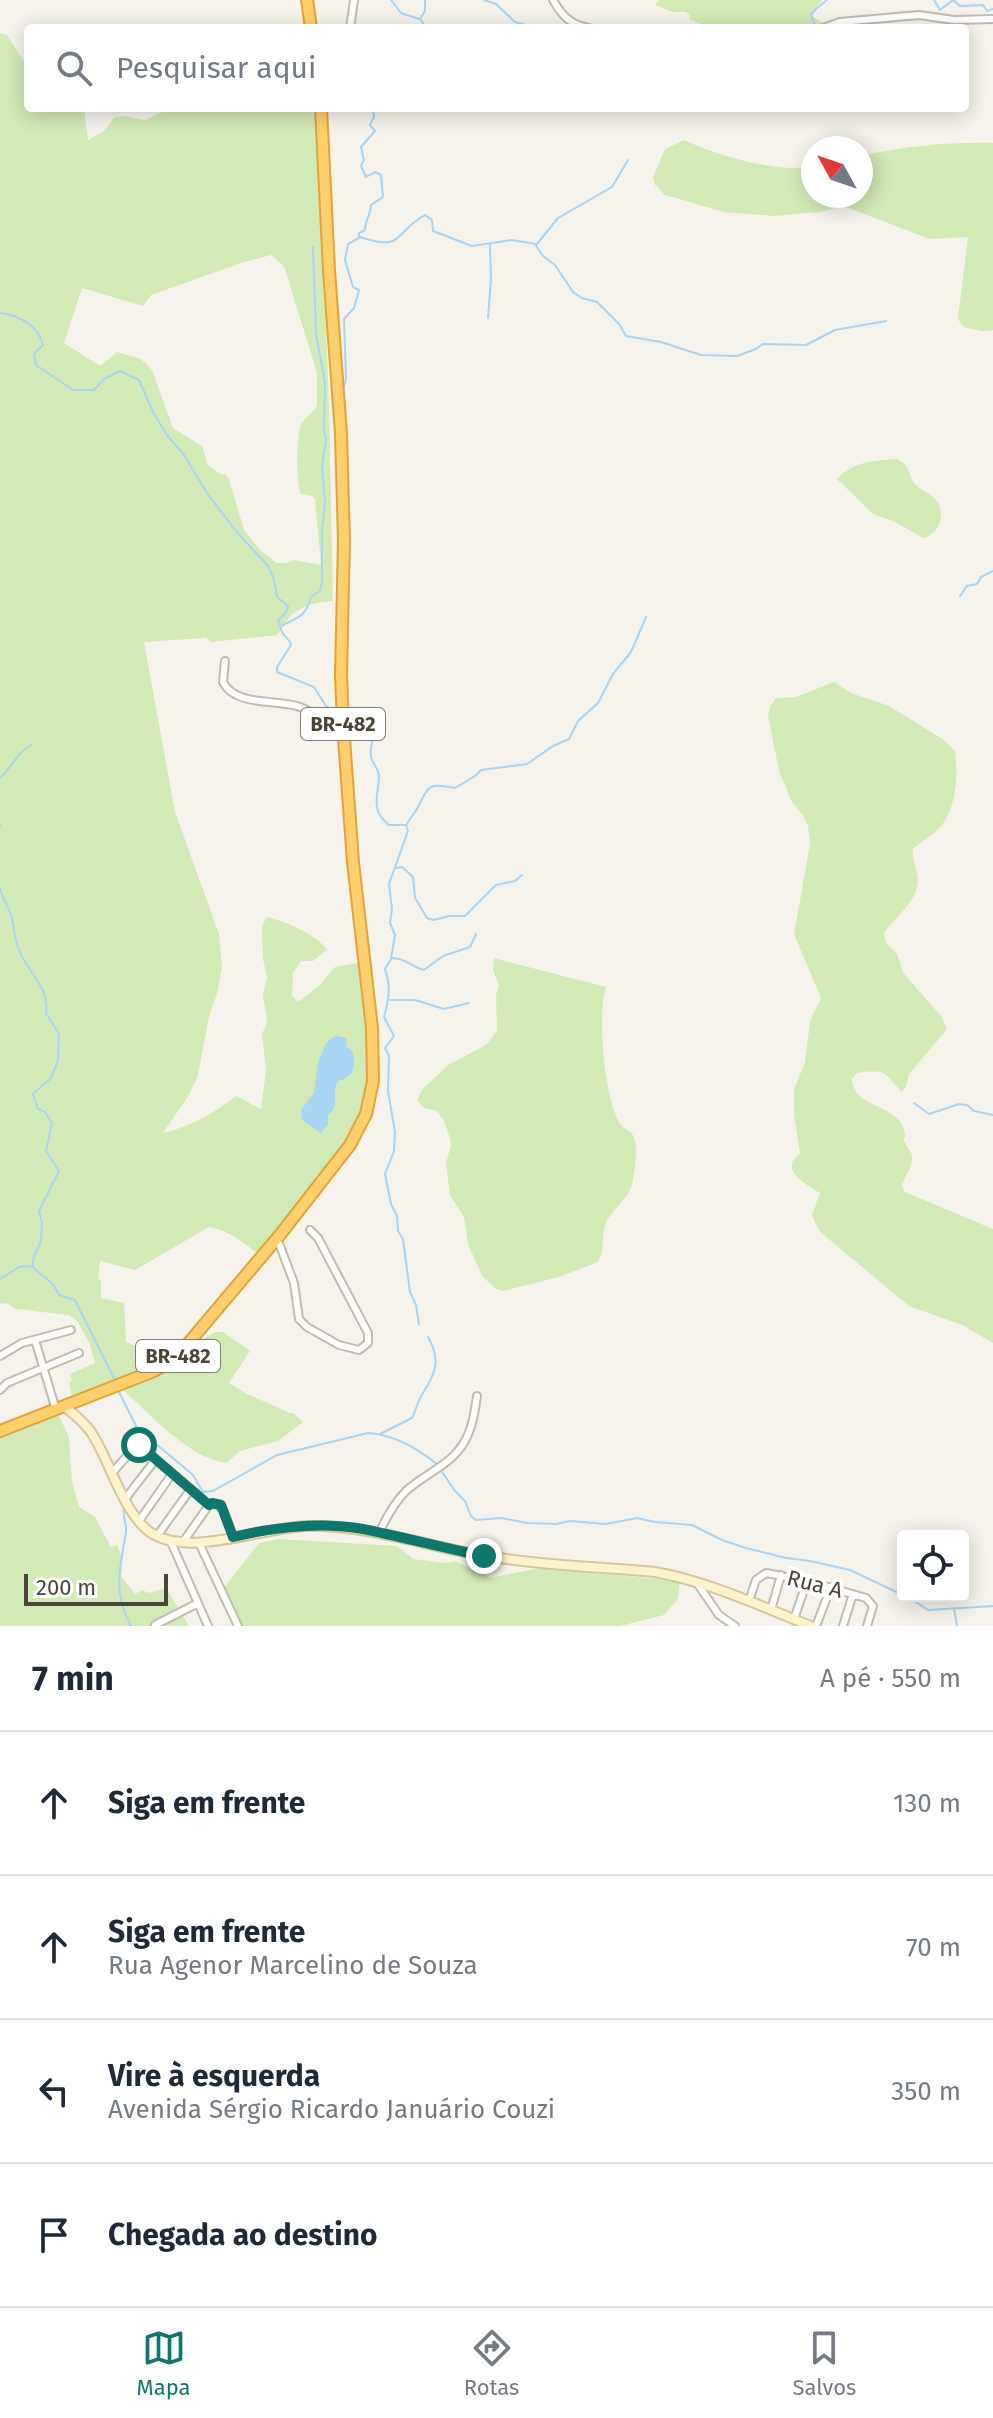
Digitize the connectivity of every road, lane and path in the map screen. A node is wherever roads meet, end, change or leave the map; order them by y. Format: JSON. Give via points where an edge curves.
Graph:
{"nodes":[{"id":1,"x":307,"y":0,"type":"edge"},
{"id":2,"x":354,"y":0,"type":"edge"},
{"id":3,"x":553,"y":0,"type":"edge"},
{"id":4,"x":993,"y":19,"type":"edge"},
{"id":5,"x":310,"y":24,"type":"edge"},
{"id":6,"x":351,"y":24,"type":"edge"},
{"id":7,"x":574,"y":24,"type":"edge"},
{"id":8,"x":834,"y":24,"type":"edge"},
{"id":9,"x":321,"y":112,"type":"edge"},
{"id":10,"x":225,"y":661,"type":"dead end"},
{"id":11,"x":343,"y":736,"type":"junction"},
{"id":12,"x":310,"y":1230,"type":"dead end"},
{"id":13,"x":277,"y":1238,"type":"junction"},
{"id":14,"x":71,"y":1330,"type":"dead end"},
{"id":15,"x":35,"y":1340,"type":"junction"},
{"id":16,"x":79,"y":1353,"type":"dead end"},
{"id":17,"x":0,"y":1356,"type":"edge"},
{"id":18,"x":43,"y":1368,"type":"junction"},
{"id":19,"x":0,"y":1390,"type":"edge"},
{"id":20,"x":477,"y":1396,"type":"dead end"},
{"id":21,"x":60,"y":1408,"type":"junction"},
{"id":22,"x":0,"y":1431,"type":"edge"},
{"id":23,"x":156,"y":1459,"type":"junction"},
{"id":24,"x":112,"y":1473,"type":"junction"},
{"id":25,"x":172,"y":1474,"type":"junction"},
{"id":26,"x":190,"y":1490,"type":"junction"},
{"id":27,"x":125,"y":1499,"type":"junction"},
{"id":28,"x":209,"y":1505,"type":"junction"},
{"id":29,"x":139,"y":1521,"type":"junction"},
{"id":30,"x":379,"y":1533,"type":"junction"},
{"id":31,"x":157,"y":1536,"type":"junction"},
{"id":32,"x":233,"y":1537,"type":"junction"},
{"id":33,"x":171,"y":1542,"type":"junction"},
{"id":34,"x":183,"y":1542,"type":"junction"},
{"id":35,"x":199,"y":1543,"type":"junction"},
{"id":36,"x":781,"y":1575,"type":"junction"},
{"id":37,"x":695,"y":1580,"type":"junction"},
{"id":38,"x":807,"y":1581,"type":"junction"},
{"id":39,"x":831,"y":1587,"type":"junction"},
{"id":40,"x":853,"y":1594,"type":"junction"},
{"id":41,"x":749,"y":1601,"type":"junction"},
{"id":42,"x":198,"y":1603,"type":"junction"},
{"id":43,"x":771,"y":1610,"type":"junction"},
{"id":44,"x":794,"y":1619,"type":"junction"},
{"id":45,"x":155,"y":1625,"type":"edge"},
{"id":46,"x":208,"y":1626,"type":"edge"},
{"id":47,"x":238,"y":1626,"type":"edge"},
{"id":48,"x":735,"y":1626,"type":"edge"},
{"id":49,"x":814,"y":1626,"type":"edge"},
{"id":50,"x":843,"y":1626,"type":"edge"},
{"id":51,"x":867,"y":1626,"type":"edge"}],
"edges":[{"from":1,"to":5,"type":"highway"},
{"from":2,"to":6,"type":"street"},
{"from":3,"to":7,"type":"street"},
{"from":4,"to":8,"type":"street","via":[[919,15]]},
{"from":9,"to":11,"type":"highway","number":"BR-482","via":[[342,464]]},
{"from":10,"to":11,"type":"street","via":[[223,682],[230,691],[299,707]]},
{"from":11,"to":13,"type":"highway","number":"BR-482","via":[[372,1028],[371,1093],[350,1145]]},
{"from":12,"to":13,"type":"street","via":[[368,1333],[368,1343],[359,1350],[339,1345],[299,1319],[294,1283]]},
{"from":13,"to":21,"type":"highway","number":"BR-482","via":[[175,1359]]},
{"from":14,"to":15,"type":"street"},
{"from":15,"to":17,"type":"street"},
{"from":15,"to":18,"type":"street"},
{"from":16,"to":18,"type":"street"},
{"from":18,"to":19,"type":"street"},
{"from":18,"to":21,"type":"street"},
{"from":20,"to":30,"type":"street","via":[[469,1434],[456,1454],[403,1495]]},
{"from":21,"to":22,"type":"highway","number":"BR-482"},
{"from":21,"to":24,"type":"street","via":[[91,1433]]},
{"from":23,"to":24,"type":"street","via":[[137,1445]]},
{"from":23,"to":25,"type":"street"},
{"from":23,"to":27,"type":"street"},
{"from":24,"to":27,"type":"street"},
{"from":25,"to":26,"type":"street"},
{"from":25,"to":29,"type":"street"},
{"from":26,"to":28,"type":"street"},
{"from":26,"to":31,"type":"street"},
{"from":27,"to":29,"type":"street"},
{"from":28,"to":32,"type":"street","via":[[221,1505]]},
{"from":28,"to":34,"type":"street"},
{"from":29,"to":31,"type":"street"},
{"from":30,"to":32,"type":"street","via":[[304,1526]]},
{"from":30,"to":37,"type":"street","via":[[484,1556]]},
{"from":31,"to":33,"type":"street"},
{"from":32,"to":35,"type":"street"},
{"from":33,"to":34,"type":"street"},
{"from":33,"to":42,"type":"street"},
{"from":34,"to":35,"type":"street"},
{"from":35,"to":47,"type":"street"},
{"from":36,"to":38,"type":"street","name":"Rua A"},
{"from":36,"to":41,"type":"street","name":"Rua A","via":[[759,1577]]},
{"from":36,"to":43,"type":"street"},
{"from":37,"to":41,"type":"street"},
{"from":37,"to":48,"type":"street","via":[[719,1615]]},
{"from":38,"to":39,"type":"street","name":"Rua A"},
{"from":38,"to":44,"type":"street"},
{"from":39,"to":40,"type":"street","name":"Rua A"},
{"from":39,"to":49,"type":"street"},
{"from":40,"to":50,"type":"street"},
{"from":40,"to":51,"type":"street","name":"Rua A","via":[[872,1604]]},
{"from":41,"to":43,"type":"street"},
{"from":42,"to":45,"type":"street"},
{"from":42,"to":46,"type":"street"},
{"from":43,"to":44,"type":"street"},
{"from":44,"to":49,"type":"street"}]}
